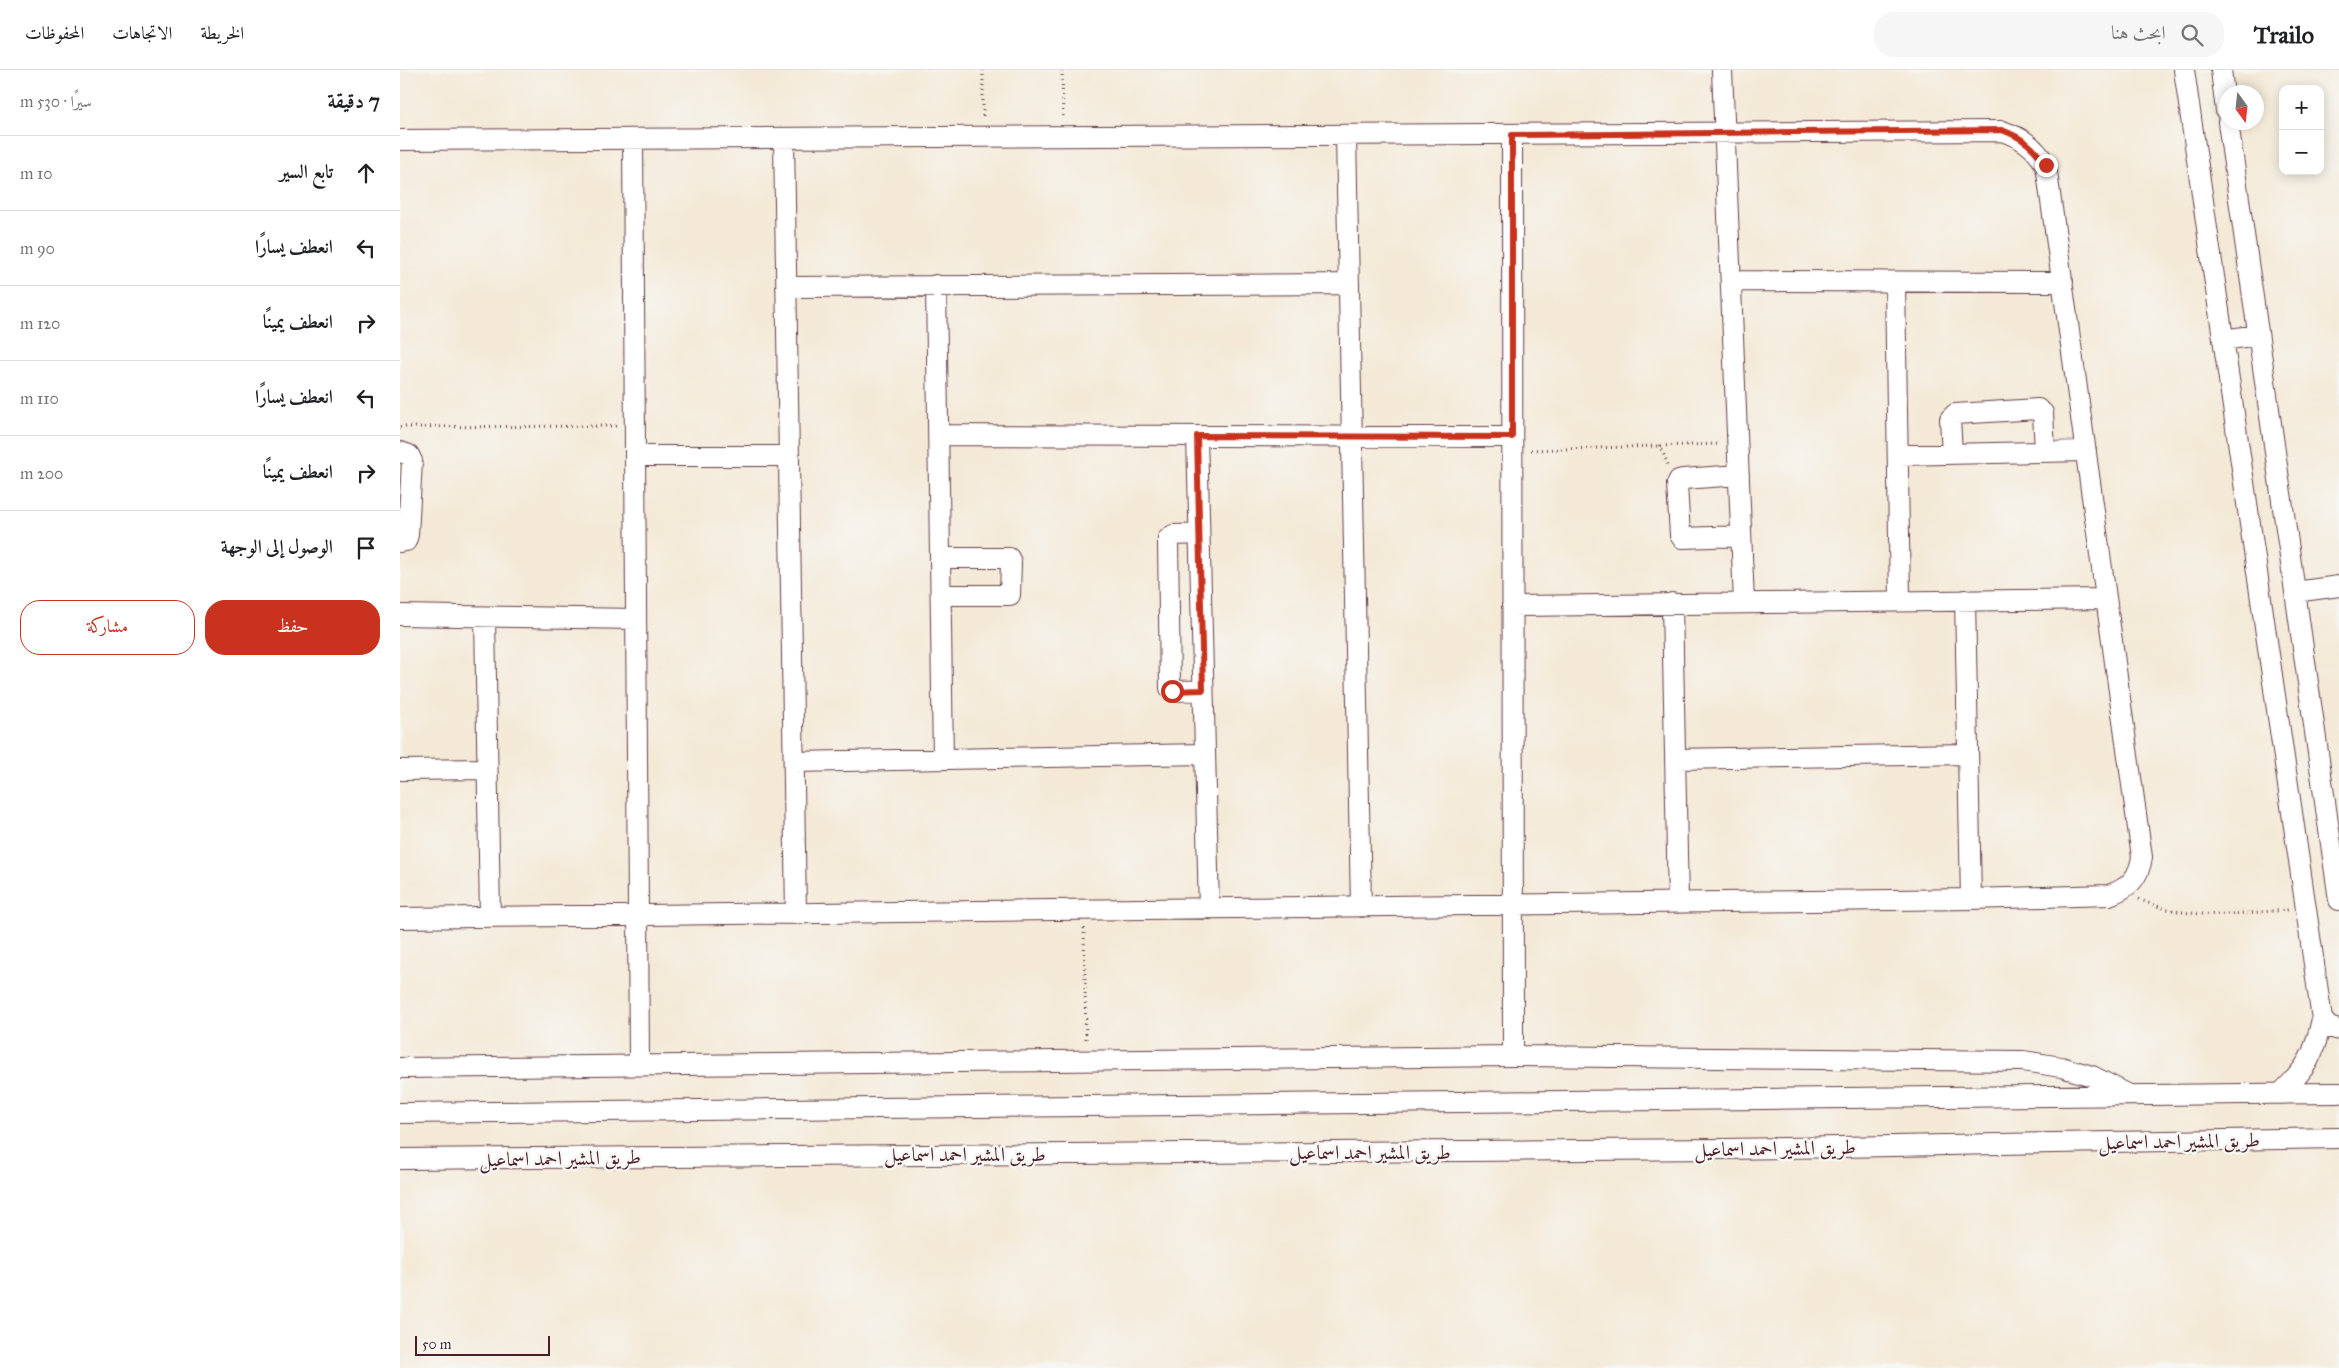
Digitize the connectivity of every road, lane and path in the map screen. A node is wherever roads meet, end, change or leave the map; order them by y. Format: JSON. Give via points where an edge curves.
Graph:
{"nodes":[{"id":1,"x":983,"y":70,"type":"edge"},
{"id":2,"x":1062,"y":70,"type":"edge"},
{"id":3,"x":1722,"y":70,"type":"edge"},
{"id":4,"x":2184,"y":70,"type":"edge"},
{"id":5,"x":2221,"y":70,"type":"edge"},
{"id":6,"x":2223,"y":85,"type":"edge"},
{"id":7,"x":2229,"y":130,"type":"edge"},
{"id":8,"x":1725,"y":133,"type":"junction"},
{"id":9,"x":1346,"y":135,"type":"junction"},
{"id":10,"x":1512,"y":135,"type":"junction"},
{"id":11,"x":983,"y":137,"type":"junction"},
{"id":12,"x":1063,"y":137,"type":"junction"},
{"id":13,"x":784,"y":138,"type":"junction"},
{"id":14,"x":634,"y":139,"type":"junction"},
{"id":15,"x":400,"y":140,"type":"edge"},
{"id":16,"x":1731,"y":281,"type":"junction"},
{"id":17,"x":1895,"y":282,"type":"junction"},
{"id":18,"x":2063,"y":282,"type":"junction"},
{"id":19,"x":1348,"y":284,"type":"junction"},
{"id":20,"x":936,"y":285,"type":"junction"},
{"id":21,"x":786,"y":287,"type":"junction"},
{"id":22,"x":2258,"y":335,"type":"junction"},
{"id":23,"x":2223,"y":340,"type":"junction"},
{"id":24,"x":635,"y":426,"type":"junction"},
{"id":25,"x":400,"y":427,"type":"edge"},
{"id":26,"x":938,"y":435,"type":"junction"},
{"id":27,"x":1197,"y":436,"type":"junction"},
{"id":28,"x":1352,"y":437,"type":"junction"},
{"id":29,"x":1512,"y":443,"type":"junction"},
{"id":30,"x":1738,"y":443,"type":"junction"},
{"id":31,"x":2086,"y":451,"type":"junction"},
{"id":32,"x":400,"y":452,"type":"edge"},
{"id":33,"x":2045,"y":452,"type":"junction"},
{"id":34,"x":1952,"y":454,"type":"junction"},
{"id":35,"x":1898,"y":455,"type":"junction"},
{"id":36,"x":635,"y":456,"type":"junction"},
{"id":37,"x":789,"y":456,"type":"junction"},
{"id":38,"x":1739,"y":475,"type":"junction"},
{"id":39,"x":1199,"y":534,"type":"junction"},
{"id":40,"x":1741,"y":536,"type":"junction"},
{"id":41,"x":400,"y":542,"type":"edge"},
{"id":42,"x":940,"y":558,"type":"junction"},
{"id":43,"x":2339,"y":586,"type":"edge"},
{"id":44,"x":2295,"y":592,"type":"junction"},
{"id":45,"x":941,"y":594,"type":"junction"},
{"id":46,"x":2106,"y":599,"type":"junction"},
{"id":47,"x":1966,"y":600,"type":"junction"},
{"id":48,"x":1900,"y":601,"type":"junction"},
{"id":49,"x":1744,"y":603,"type":"junction"},
{"id":50,"x":1672,"y":604,"type":"junction"},
{"id":51,"x":1512,"y":606,"type":"junction"},
{"id":52,"x":400,"y":616,"type":"edge"},
{"id":53,"x":485,"y":617,"type":"junction"},
{"id":54,"x":636,"y":619,"type":"junction"},
{"id":55,"x":1203,"y":690,"type":"junction"},
{"id":56,"x":1205,"y":754,"type":"junction"},
{"id":57,"x":1968,"y":754,"type":"junction"},
{"id":58,"x":943,"y":759,"type":"junction"},
{"id":59,"x":1675,"y":759,"type":"junction"},
{"id":60,"x":794,"y":762,"type":"junction"},
{"id":61,"x":488,"y":769,"type":"junction"},
{"id":62,"x":400,"y":770,"type":"edge"},
{"id":63,"x":2122,"y":891,"type":"junction"},
{"id":64,"x":1970,"y":899,"type":"junction"},
{"id":65,"x":2339,"y":900,"type":"edge"},
{"id":66,"x":1678,"y":903,"type":"junction"},
{"id":67,"x":1513,"y":905,"type":"junction"},
{"id":68,"x":1361,"y":907,"type":"junction"},
{"id":69,"x":2306,"y":908,"type":"junction"},
{"id":70,"x":1209,"y":909,"type":"junction"},
{"id":71,"x":1083,"y":910,"type":"junction"},
{"id":72,"x":796,"y":914,"type":"junction"},
{"id":73,"x":638,"y":916,"type":"junction"},
{"id":74,"x":490,"y":917,"type":"junction"},
{"id":75,"x":400,"y":918,"type":"edge"},
{"id":76,"x":2331,"y":1025,"type":"edge"},
{"id":77,"x":1513,"y":1056,"type":"junction"},
{"id":78,"x":1086,"y":1061,"type":"junction"},
{"id":79,"x":639,"y":1065,"type":"junction"},
{"id":80,"x":400,"y":1068,"type":"edge"},
{"id":81,"x":2339,"y":1093,"type":"edge"},
{"id":82,"x":2280,"y":1094,"type":"junction"},
{"id":83,"x":2131,"y":1096,"type":"junction"},
{"id":84,"x":400,"y":1113,"type":"edge"},
{"id":85,"x":2339,"y":1138,"type":"edge"},
{"id":86,"x":400,"y":1160,"type":"edge"}],
"edges":[{"from":1,"to":11,"type":"path"},
{"from":2,"to":12,"type":"path"},
{"from":3,"to":8,"type":"street"},
{"from":4,"to":23,"type":"street"},
{"from":5,"to":6,"type":"street"},
{"from":7,"to":22,"type":"street"},
{"from":8,"to":10,"type":"street"},
{"from":8,"to":16,"type":"street"},
{"from":8,"to":18,"type":"street","via":[[2002,130],[2020,137],[2035,149],[2046,165]]},
{"from":9,"to":10,"type":"street"},
{"from":9,"to":12,"type":"street"},
{"from":9,"to":19,"type":"street"},
{"from":10,"to":29,"type":"street"},
{"from":11,"to":12,"type":"street"},
{"from":11,"to":13,"type":"street"},
{"from":13,"to":14,"type":"street"},
{"from":13,"to":21,"type":"street"},
{"from":14,"to":15,"type":"street"},
{"from":14,"to":24,"type":"street"},
{"from":16,"to":17,"type":"street"},
{"from":16,"to":30,"type":"street"},
{"from":17,"to":18,"type":"street"},
{"from":17,"to":35,"type":"street"},
{"from":18,"to":31,"type":"street"},
{"from":19,"to":20,"type":"street"},
{"from":19,"to":28,"type":"street"},
{"from":20,"to":21,"type":"street"},
{"from":20,"to":26,"type":"street"},
{"from":21,"to":37,"type":"street"},
{"from":22,"to":23,"type":"street"},
{"from":22,"to":44,"type":"street"},
{"from":23,"to":69,"type":"street"},
{"from":24,"to":25,"type":"path"},
{"from":24,"to":36,"type":"street"},
{"from":26,"to":27,"type":"street"},
{"from":26,"to":42,"type":"street"},
{"from":27,"to":28,"type":"street"},
{"from":27,"to":39,"type":"street"},
{"from":28,"to":29,"type":"street"},
{"from":28,"to":68,"type":"street"},
{"from":29,"to":30,"type":"path"},
{"from":29,"to":51,"type":"street"},
{"from":30,"to":38,"type":"street"},
{"from":31,"to":33,"type":"street"},
{"from":31,"to":46,"type":"street"},
{"from":32,"to":41,"type":"street","via":[[412,461],[408,534],[406,541]]},
{"from":33,"to":34,"type":"street"},
{"from":33,"to":34,"type":"street","via":[[2043,413],[2038,409],[1955,414],[1950,419]]},
{"from":34,"to":35,"type":"street"},
{"from":35,"to":48,"type":"street"},
{"from":36,"to":37,"type":"street"},
{"from":36,"to":54,"type":"street"},
{"from":37,"to":60,"type":"street"},
{"from":38,"to":40,"type":"street"},
{"from":38,"to":40,"type":"street","via":[[1684,479],[1677,484],[1682,538]]},
{"from":39,"to":55,"type":"street"},
{"from":39,"to":55,"type":"street","via":[[1172,534],[1168,540],[1170,688],[1172,691]]},
{"from":40,"to":49,"type":"street"},
{"from":42,"to":45,"type":"street"},
{"from":42,"to":45,"type":"street","via":[[1009,558],[1011,562],[1010,594]]},
{"from":43,"to":44,"type":"street"},
{"from":44,"to":65,"type":"street"},
{"from":45,"to":58,"type":"street"},
{"from":46,"to":47,"type":"street"},
{"from":46,"to":63,"type":"street","via":[[2142,857],[2140,871]]},
{"from":47,"to":48,"type":"street"},
{"from":47,"to":57,"type":"street"},
{"from":48,"to":49,"type":"street"},
{"from":49,"to":50,"type":"street"},
{"from":50,"to":51,"type":"street"},
{"from":50,"to":59,"type":"street"},
{"from":51,"to":67,"type":"street"},
{"from":52,"to":53,"type":"street"},
{"from":53,"to":54,"type":"street"},
{"from":53,"to":61,"type":"street"},
{"from":54,"to":73,"type":"street"},
{"from":55,"to":56,"type":"street"},
{"from":56,"to":58,"type":"street"},
{"from":56,"to":70,"type":"street"},
{"from":57,"to":59,"type":"street"},
{"from":57,"to":64,"type":"street"},
{"from":58,"to":60,"type":"street"},
{"from":59,"to":66,"type":"street"},
{"from":60,"to":72,"type":"street"},
{"from":61,"to":62,"type":"street"},
{"from":61,"to":74,"type":"street"},
{"from":63,"to":64,"type":"street","via":[[2109,895]]},
{"from":63,"to":69,"type":"path","via":[[2151,904],[2197,916]]},
{"from":64,"to":66,"type":"street"},
{"from":66,"to":67,"type":"street"},
{"from":67,"to":68,"type":"street"},
{"from":67,"to":77,"type":"street"},
{"from":68,"to":70,"type":"street"},
{"from":69,"to":76,"type":"street"},
{"from":70,"to":71,"type":"street"},
{"from":71,"to":72,"type":"street"},
{"from":71,"to":78,"type":"path"},
{"from":72,"to":73,"type":"street"},
{"from":73,"to":74,"type":"street"},
{"from":73,"to":79,"type":"street"},
{"from":74,"to":75,"type":"street"},
{"from":76,"to":82,"type":"street","via":[[2302,1074]]},
{"from":77,"to":78,"type":"street"},
{"from":77,"to":83,"type":"street","via":[[2023,1061],[2092,1076]]},
{"from":78,"to":79,"type":"street"},
{"from":79,"to":80,"type":"street"},
{"from":81,"to":82,"type":"street"},
{"from":82,"to":83,"type":"street"},
{"from":83,"to":84,"type":"street"},
{"from":85,"to":86,"type":"street","name":"طريق المشير احمد اسماعيل","via":[[1716,1149]]}]}
